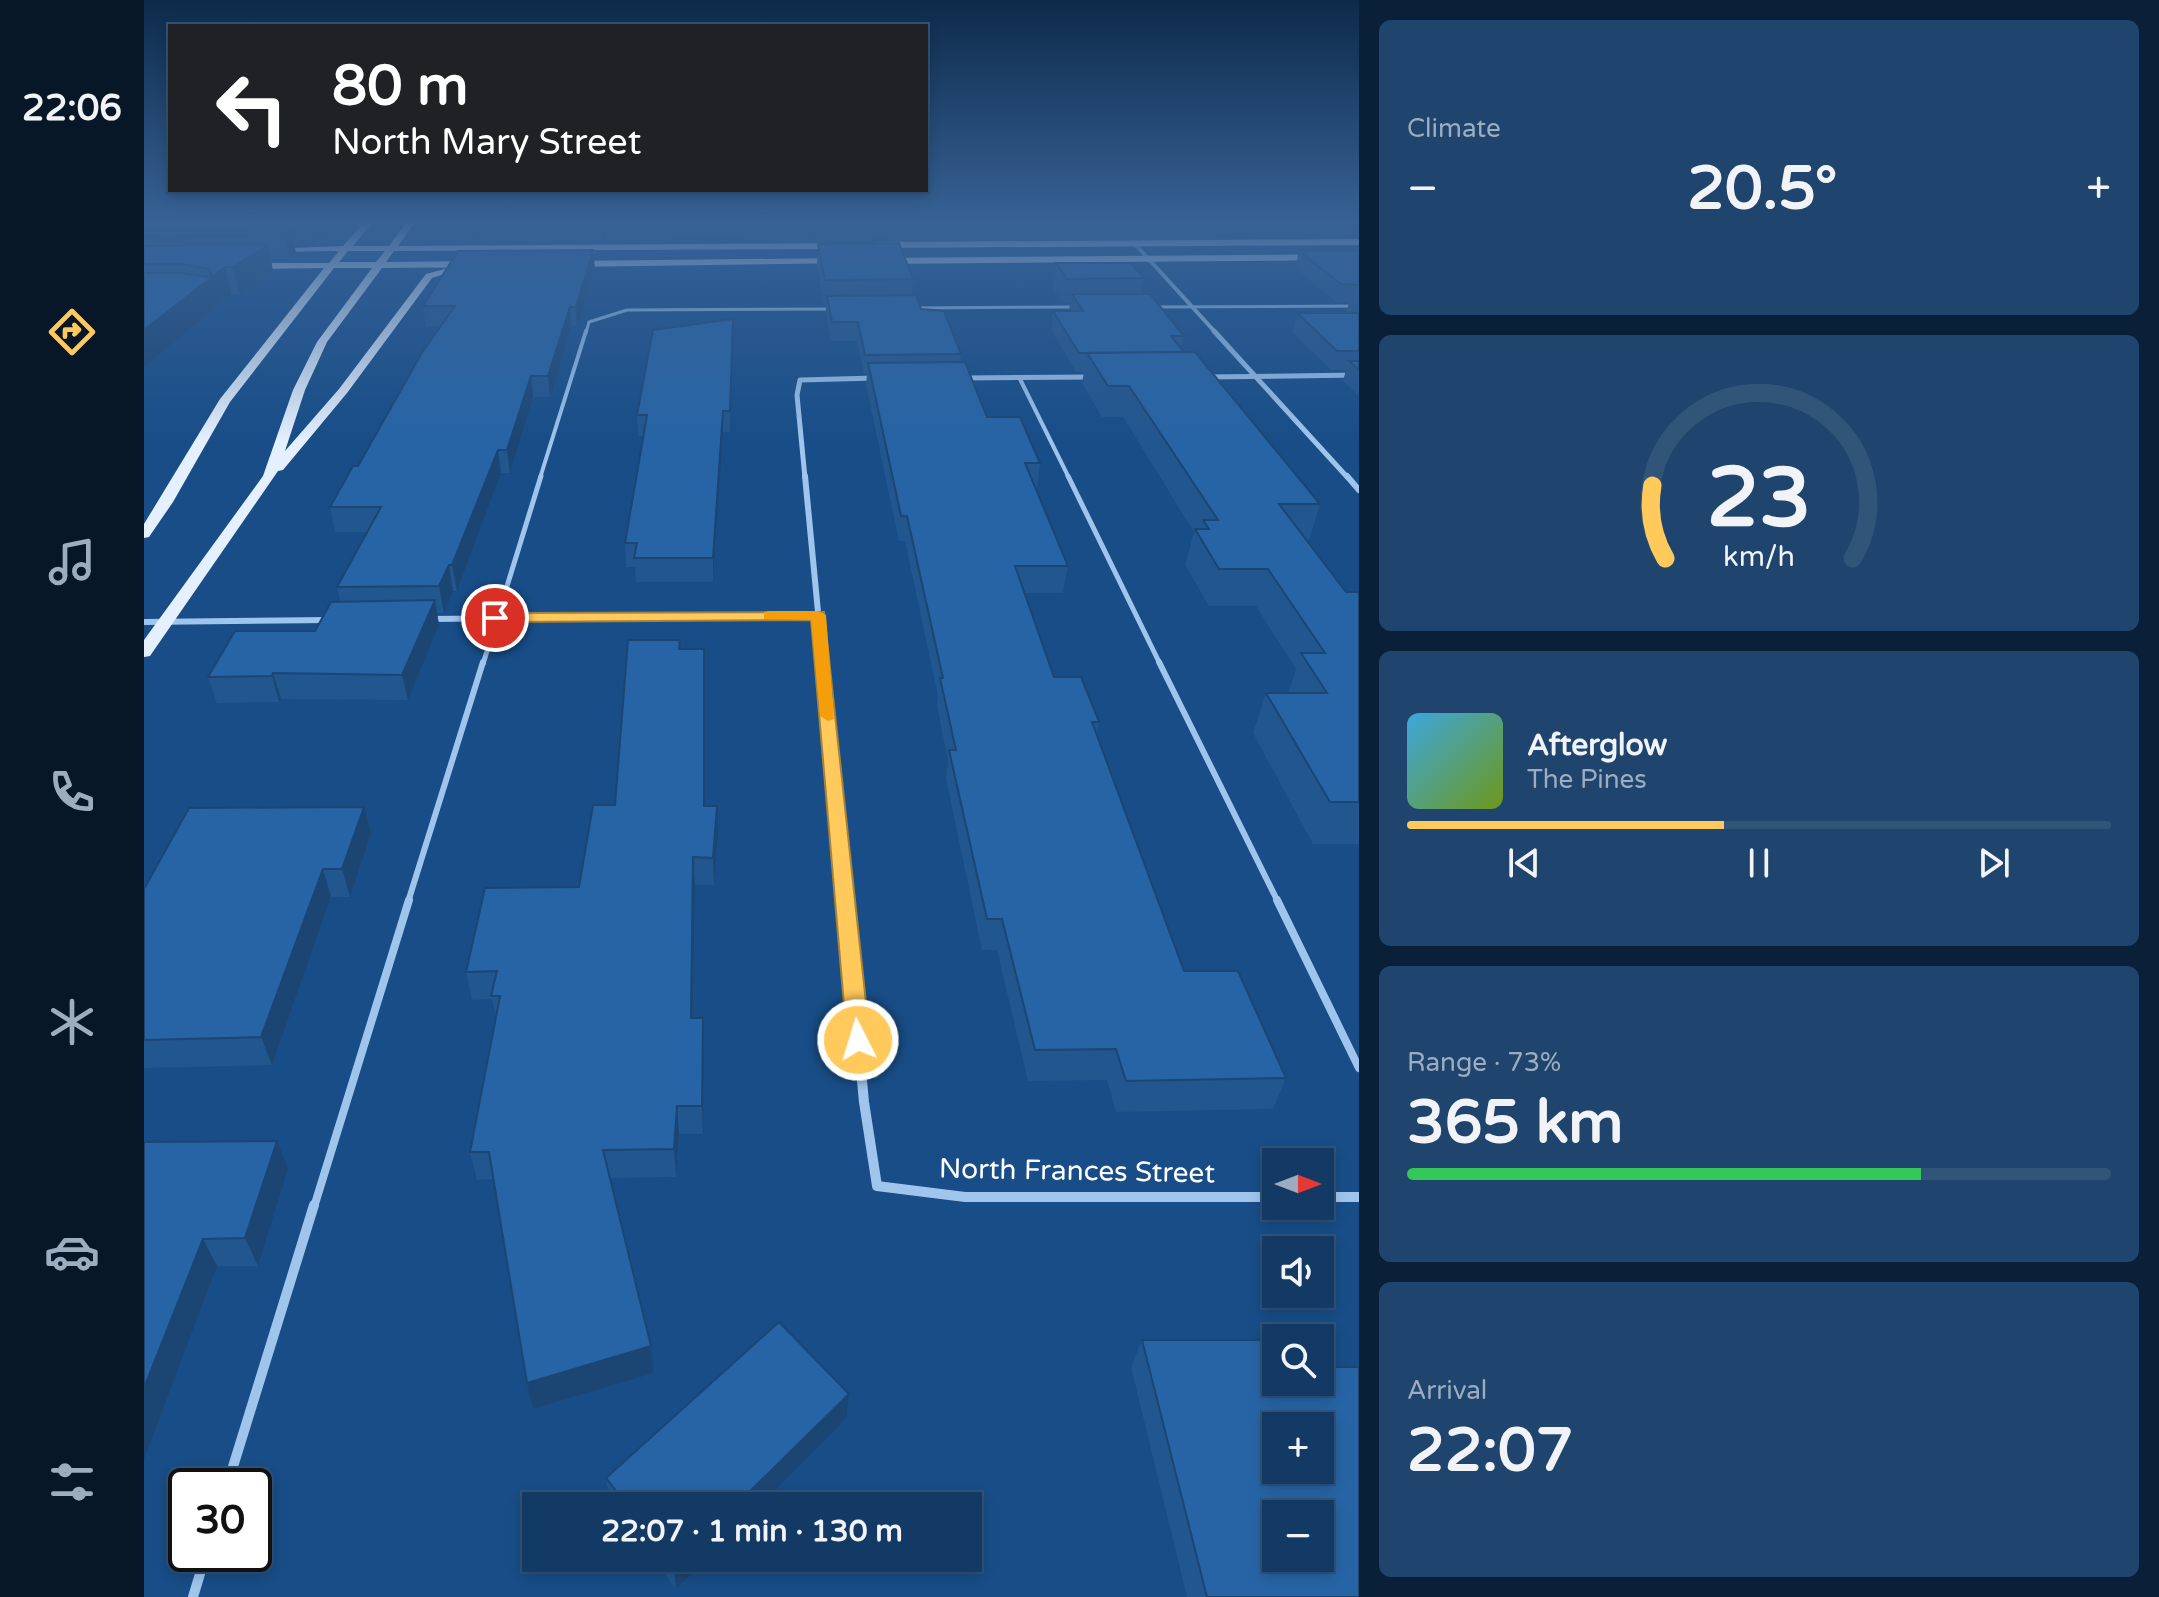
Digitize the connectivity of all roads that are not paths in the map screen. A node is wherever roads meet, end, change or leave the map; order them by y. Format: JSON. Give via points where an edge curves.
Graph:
{"nodes":[{"id":1,"x":309,"y":294,"type":"edge"},
{"id":2,"x":357,"y":294,"type":"edge"},
{"id":3,"x":416,"y":294,"type":"edge"},
{"id":4,"x":1181,"y":294,"type":"edge"},
{"id":5,"x":1192,"y":306,"type":"junction"},
{"id":6,"x":1359,"y":306,"type":"edge"},
{"id":7,"x":1079,"y":307,"type":"edge"},
{"id":8,"x":1141,"y":307,"type":"edge"},
{"id":9,"x":908,"y":308,"type":"edge"},
{"id":10,"x":845,"y":309,"type":"edge"},
{"id":11,"x":1359,"y":375,"type":"edge"},
{"id":12,"x":1256,"y":376,"type":"junction"},
{"id":13,"x":1019,"y":377,"type":"junction"},
{"id":14,"x":1099,"y":377,"type":"edge"},
{"id":15,"x":1194,"y":377,"type":"edge"},
{"id":16,"x":880,"y":378,"type":"edge"},
{"id":17,"x":957,"y":378,"type":"edge"},
{"id":18,"x":270,"y":476,"type":"junction"},
{"id":19,"x":1359,"y":490,"type":"edge"},
{"id":20,"x":144,"y":534,"type":"edge"},
{"id":21,"x":818,"y":615,"type":"junction"},
{"id":22,"x":495,"y":618,"type":"junction"},
{"id":23,"x":419,"y":619,"type":"edge"},
{"id":24,"x":344,"y":620,"type":"edge"},
{"id":25,"x":144,"y":622,"type":"edge"},
{"id":26,"x":166,"y":622,"type":"junction"},
{"id":27,"x":144,"y":652,"type":"edge"},
{"id":28,"x":1359,"y":1068,"type":"edge"},
{"id":29,"x":1262,"y":1197,"type":"edge"},
{"id":30,"x":1334,"y":1197,"type":"edge"},
{"id":31,"x":1359,"y":1197,"type":"edge"},
{"id":32,"x":233,"y":1468,"type":"edge"},
{"id":33,"x":201,"y":1572,"type":"edge"},
{"id":34,"x":193,"y":1597,"type":"edge"}],
"edges":[{"from":1,"to":20,"type":"main road","via":[[223,403],[169,502]]},
{"from":2,"to":18,"type":"main road","via":[[322,342],[299,390]]},
{"from":3,"to":18,"type":"main road"},
{"from":4,"to":5,"type":"street"},
{"from":5,"to":6,"type":"lane"},
{"from":5,"to":8,"type":"lane"},
{"from":5,"to":12,"type":"street"},
{"from":7,"to":9,"type":"lane"},
{"from":10,"to":22,"type":"lane","via":[[627,310],[589,322]]},
{"from":11,"to":12,"type":"street"},
{"from":12,"to":15,"type":"street"},
{"from":12,"to":19,"type":"street"},
{"from":13,"to":14,"type":"street"},
{"from":13,"to":17,"type":"street"},
{"from":13,"to":28,"type":"lane"},
{"from":16,"to":21,"type":"street","via":[[800,380],[797,395]]},
{"from":18,"to":26,"type":"main road"},
{"from":21,"to":22,"type":"street"},
{"from":21,"to":29,"type":"street","name":"North Frances Street","via":[[864,1102],[877,1186],[965,1197]]},
{"from":22,"to":23,"type":"street"},
{"from":22,"to":32,"type":"lane"},
{"from":24,"to":26,"type":"street"},
{"from":25,"to":26,"type":"street"},
{"from":26,"to":27,"type":"main road"},
{"from":30,"to":31,"type":"street"},
{"from":33,"to":34,"type":"lane"}]}
